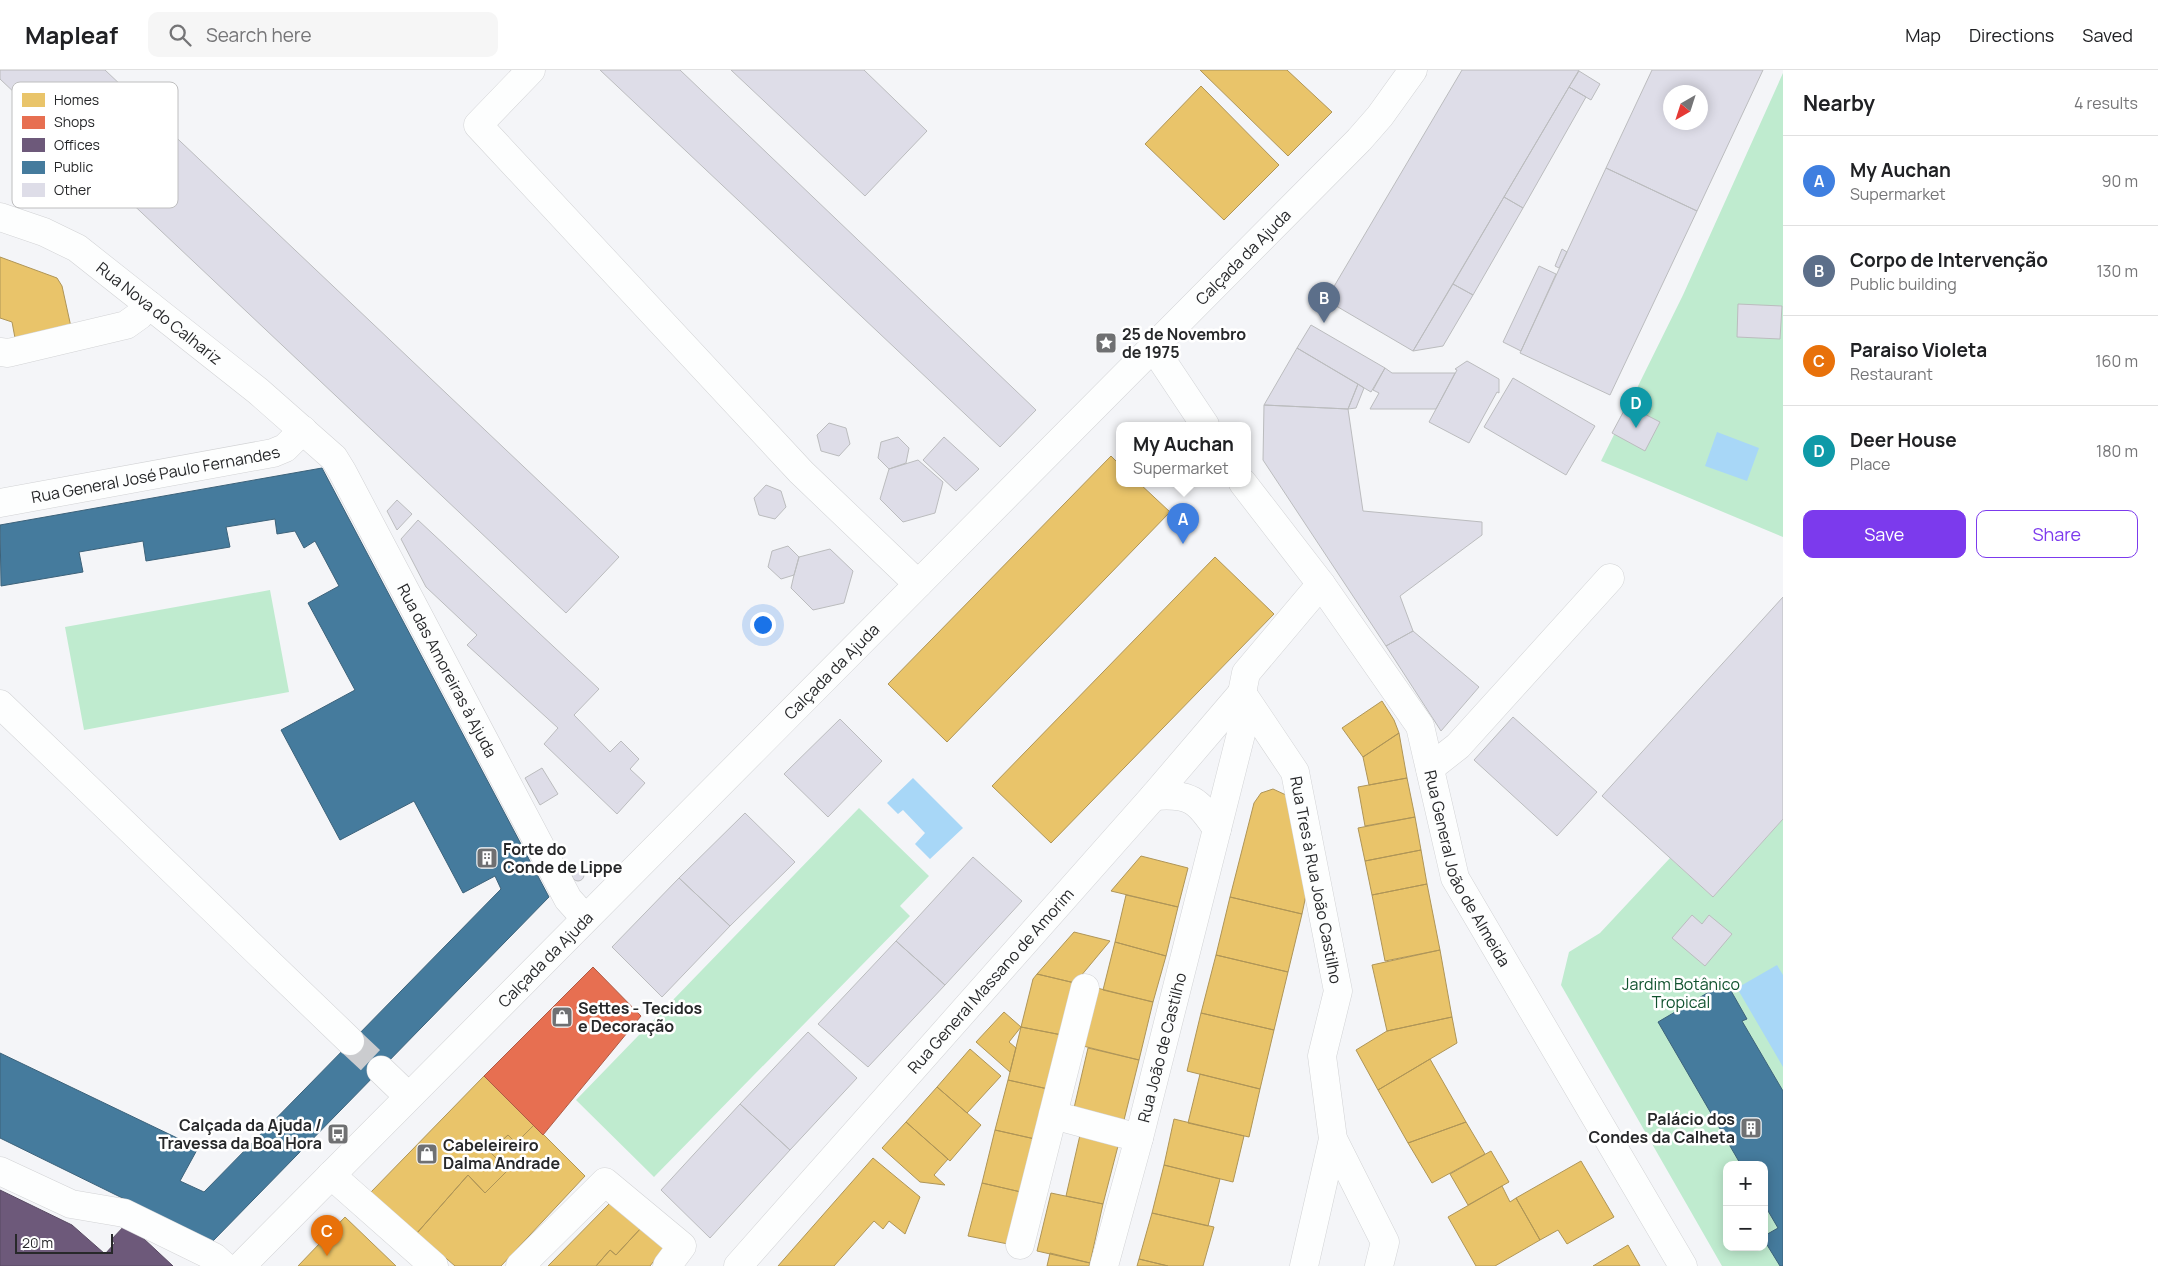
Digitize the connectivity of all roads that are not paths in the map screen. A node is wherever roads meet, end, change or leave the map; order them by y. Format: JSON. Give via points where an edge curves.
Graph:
{"nodes":[{"id":1,"x":532,"y":70,"type":"edge"},
{"id":2,"x":1413,"y":70,"type":"edge"},
{"id":3,"x":0,"y":217,"type":"edge"},
{"id":4,"x":149,"y":305,"type":"junction"},
{"id":5,"x":1153,"y":347,"type":"junction"},
{"id":6,"x":0,"y":352,"type":"edge"},
{"id":7,"x":1203,"y":422,"type":"edge"},
{"id":8,"x":303,"y":430,"type":"junction"},
{"id":9,"x":1246,"y":487,"type":"edge"},
{"id":10,"x":0,"y":503,"type":"edge"},
{"id":11,"x":1610,"y":578,"type":"dead end"},
{"id":12,"x":918,"y":584,"type":"junction"},
{"id":13,"x":1321,"y":584,"type":"junction"},
{"id":14,"x":1242,"y":693,"type":"junction"},
{"id":15,"x":0,"y":704,"type":"edge"},
{"id":16,"x":1430,"y":768,"type":"junction"},
{"id":17,"x":1154,"y":796,"type":"junction"},
{"id":18,"x":1217,"y":829,"type":"junction"},
{"id":19,"x":585,"y":918,"type":"junction"},
{"id":20,"x":1085,"y":988,"type":"dead end"},
{"id":21,"x":350,"y":1041,"type":"tunnel mouth"},
{"id":22,"x":381,"y":1070,"type":"tunnel mouth"},
{"id":23,"x":408,"y":1096,"type":"junction"},
{"id":24,"x":1053,"y":1116,"type":"junction"},
{"id":25,"x":1139,"y":1138,"type":"junction"},
{"id":26,"x":1333,"y":1140,"type":"junction"},
{"id":27,"x":0,"y":1171,"type":"edge"},
{"id":28,"x":331,"y":1175,"type":"junction"},
{"id":29,"x":1020,"y":1245,"type":"dead end"},
{"id":30,"x":675,"y":1256,"type":"edge"},
{"id":31,"x":224,"y":1266,"type":"edge"},
{"id":32,"x":240,"y":1266,"type":"edge"},
{"id":33,"x":434,"y":1266,"type":"edge"},
{"id":34,"x":520,"y":1266,"type":"edge"},
{"id":35,"x":738,"y":1266,"type":"edge"},
{"id":36,"x":1104,"y":1266,"type":"edge"},
{"id":37,"x":1304,"y":1266,"type":"edge"},
{"id":38,"x":1379,"y":1266,"type":"edge"},
{"id":39,"x":1683,"y":1266,"type":"edge"}],
"edges":[{"from":1,"to":12,"type":"street","via":[[478,125],[801,472]]},
{"from":2,"to":5,"type":"street","name":"Calçada da Ajuda","via":[[1359,140]]},
{"from":3,"to":4,"type":"street","name":"Rua Nova do Calhariz","via":[[44,232],[77,248]]},
{"from":4,"to":6,"type":"street","via":[[126,325],[8,353]]},
{"from":4,"to":8,"type":"street","name":"Rua Nova do Calhariz"},
{"from":5,"to":7,"type":"street"},
{"from":5,"to":12,"type":"street","name":"Calçada da Ajuda"},
{"from":8,"to":10,"type":"street","name":"Rua General José Paulo Fernandes","via":[[285,448],[273,453]]},
{"from":8,"to":19,"type":"street","name":"Rua das Amoreiras à Ajuda","via":[[334,458],[342,471],[568,899]]},
{"from":9,"to":13,"type":"street","name":"Rua General João de Almeida"},
{"from":11,"to":16,"type":"street","via":[[1458,746]]},
{"from":12,"to":19,"type":"street","name":"Calçada da Ajuda"},
{"from":13,"to":14,"type":"street","name":"Rua João de Castilho","via":[[1246,673]]},
{"from":13,"to":16,"type":"street","name":"Rua General João de Almeida","via":[[1420,726]]},
{"from":14,"to":17,"type":"street","name":"Rua General Massano de Amorim"},
{"from":14,"to":18,"type":"street","name":"Rua João de Castilho","via":[[1243,726]]},
{"from":14,"to":26,"type":"street","name":"Rua Tres à Rua João Castilho","via":[[1295,772],[1338,991],[1322,1056]]},
{"from":15,"to":21,"type":"street"},
{"from":16,"to":39,"type":"street","name":"Rua General João de Almeida","via":[[1456,878]]},
{"from":17,"to":18,"type":"street","via":[[1177,794],[1190,799],[1203,808]]},
{"from":17,"to":35,"type":"street","name":"Rua General Massano de Amorim"},
{"from":18,"to":25,"type":"street","name":"Rua João de Castilho"},
{"from":19,"to":23,"type":"street","name":"Calçada da Ajuda"},
{"from":20,"to":24,"type":"street"},
{"from":22,"to":23,"type":"street"},
{"from":23,"to":28,"type":"street","name":"Calçada da Ajuda"},
{"from":24,"to":25,"type":"street"},
{"from":24,"to":29,"type":"street"},
{"from":25,"to":36,"type":"street","name":"Rua João de Castilho"},
{"from":26,"to":37,"type":"street","name":"Rua Tres à Rua João Castilho"},
{"from":26,"to":38,"type":"street","name":"Rua Tres à Rua João Castilho","via":[[1385,1242]]},
{"from":27,"to":31,"type":"street","via":[[71,1204],[124,1213],[214,1256]]},
{"from":28,"to":32,"type":"street","name":"Calçada da Ajuda"},
{"from":28,"to":33,"type":"street"},
{"from":30,"to":34,"type":"street","via":[[605,1182]]}]}
